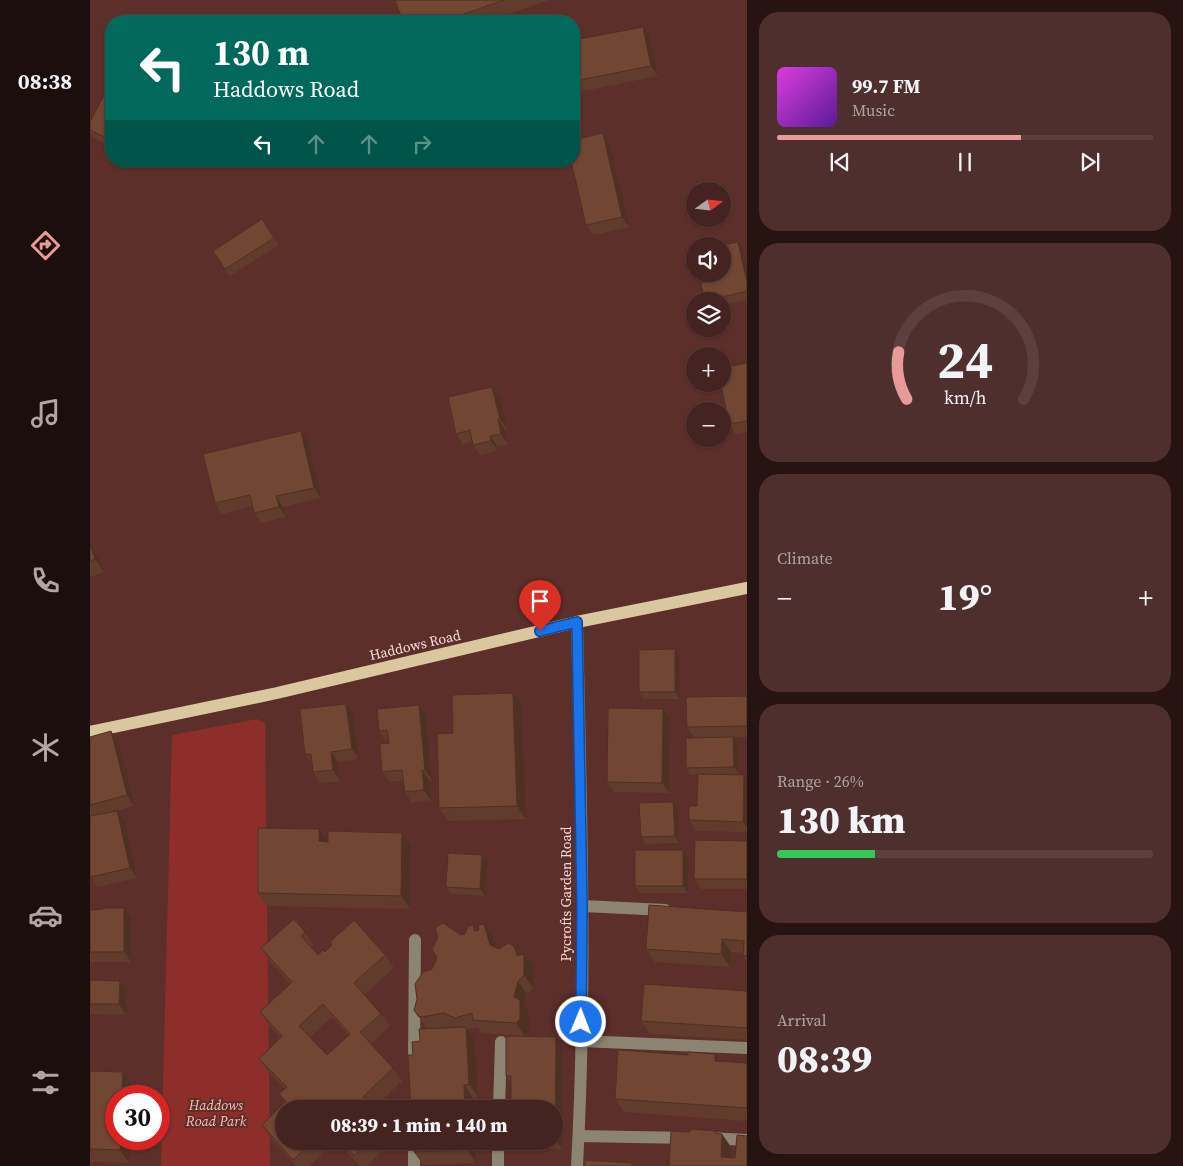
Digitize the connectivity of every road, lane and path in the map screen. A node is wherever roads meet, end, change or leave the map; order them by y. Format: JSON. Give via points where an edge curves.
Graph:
{"nodes":[{"id":1,"x":747,"y":588,"type":"edge"},
{"id":2,"x":577,"y":622,"type":"junction"},
{"id":3,"x":90,"y":732,"type":"edge"},
{"id":4,"x":582,"y":906,"type":"junction"},
{"id":5,"x":680,"y":911,"type":"edge"},
{"id":6,"x":415,"y":940,"type":"dead end"},
{"id":7,"x":580,"y":1041,"type":"junction"},
{"id":8,"x":501,"y":1042,"type":"edge"},
{"id":9,"x":747,"y":1048,"type":"edge"},
{"id":10,"x":414,"y":1069,"type":"edge"},
{"id":11,"x":499,"y":1100,"type":"edge"},
{"id":12,"x":579,"y":1136,"type":"junction"},
{"id":13,"x":747,"y":1140,"type":"edge"},
{"id":14,"x":414,"y":1150,"type":"edge"},
{"id":15,"x":498,"y":1150,"type":"edge"},
{"id":16,"x":414,"y":1166,"type":"edge"},
{"id":17,"x":498,"y":1166,"type":"edge"},
{"id":18,"x":577,"y":1166,"type":"edge"}],
"edges":[{"from":1,"to":2,"type":"main road","name":"Haddows Road"},
{"from":2,"to":3,"type":"main road","name":"Haddows Road","via":[[278,693]]},
{"from":2,"to":4,"type":"street","name":"Pycrofts Garden Road"},
{"from":4,"to":5,"type":"street"},
{"from":4,"to":7,"type":"street","name":"Pycrofts Garden Road"},
{"from":6,"to":10,"type":"street"},
{"from":7,"to":9,"type":"street"},
{"from":7,"to":12,"type":"street","name":"Pycrofts Garden Road"},
{"from":8,"to":11,"type":"street"},
{"from":12,"to":13,"type":"street"},
{"from":12,"to":18,"type":"street","name":"Pycrofts Garden Road"},
{"from":14,"to":16,"type":"street"},
{"from":15,"to":17,"type":"street"}]}
